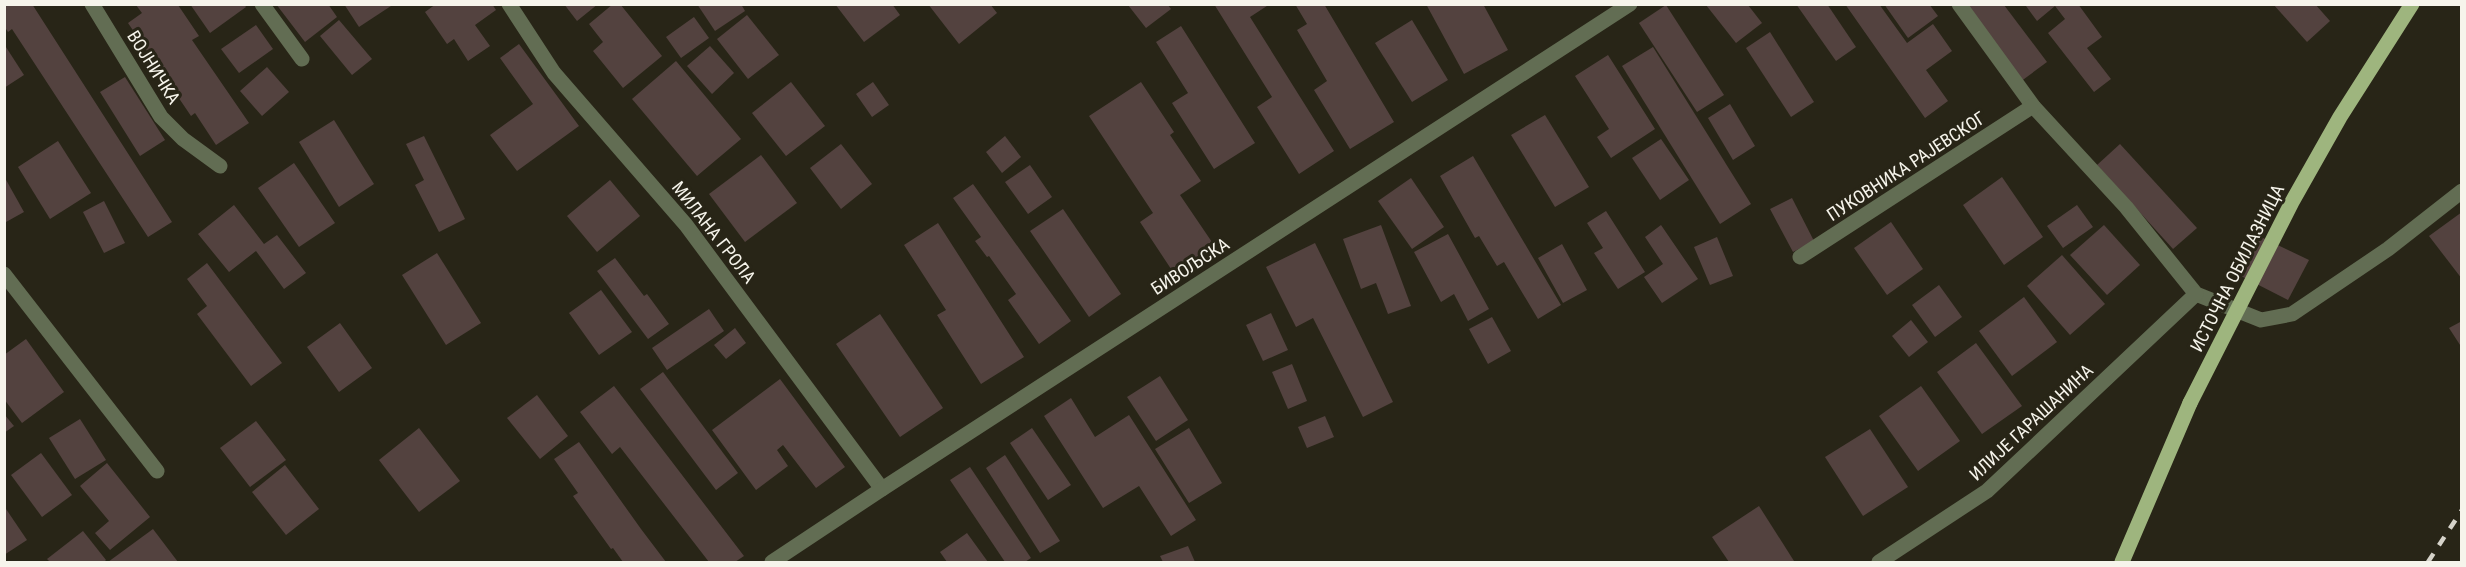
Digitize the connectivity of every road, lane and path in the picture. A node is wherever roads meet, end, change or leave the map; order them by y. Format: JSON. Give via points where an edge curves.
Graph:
{"nodes":[{"id":1,"x":92,"y":4,"type":"edge"},
{"id":2,"x":262,"y":4,"type":"edge"},
{"id":3,"x":509,"y":4,"type":"edge"},
{"id":4,"x":1630,"y":4,"type":"edge"},
{"id":5,"x":1959,"y":4,"type":"edge"},
{"id":6,"x":2412,"y":4,"type":"edge"},
{"id":7,"x":302,"y":60,"type":"dead end"},
{"id":8,"x":2032,"y":106,"type":"junction"},
{"id":9,"x":220,"y":166,"type":"dead end"},
{"id":10,"x":2462,"y":191,"type":"edge"},
{"id":11,"x":1800,"y":258,"type":"dead end"},
{"id":12,"x":4,"y":274,"type":"edge"},
{"id":13,"x":2196,"y":294,"type":"junction"},
{"id":14,"x":157,"y":471,"type":"dead end"},
{"id":15,"x":882,"y":489,"type":"junction"},
{"id":16,"x":772,"y":562,"type":"edge"},
{"id":17,"x":1879,"y":562,"type":"edge"},
{"id":18,"x":2122,"y":562,"type":"edge"}],
"edges":[{"from":1,"to":9,"type":"street","name":"ВОЈНИЧКА","via":[[161,117]]},
{"from":2,"to":7,"type":"street"},
{"from":3,"to":15,"type":"street","name":"МИЛАНА ГРОЛА","via":[[554,73],[686,225]]},
{"from":4,"to":15,"type":"street","name":"БИВОЉСКА"},
{"from":5,"to":8,"type":"street"},
{"from":6,"to":18,"type":"main road","name":"ИСТОЧНА ОБИЛАЗНИЦА","bridge":true,"via":[[2340,117],[2292,202],[2190,403]]},
{"from":8,"to":11,"type":"street","name":"ПУКОВНИКА РАЈЕВСКОГ"},
{"from":8,"to":13,"type":"street","via":[[2126,207]]},
{"from":10,"to":13,"type":"street","via":[[2388,249],[2292,314],[2262,320]]},
{"from":12,"to":14,"type":"street"},
{"from":13,"to":17,"type":"street","name":"ИЛИЈЕ ГАРАШАНИНА","via":[[1987,491]]},
{"from":15,"to":16,"type":"street","name":"БИВОЉСКА"}]}
